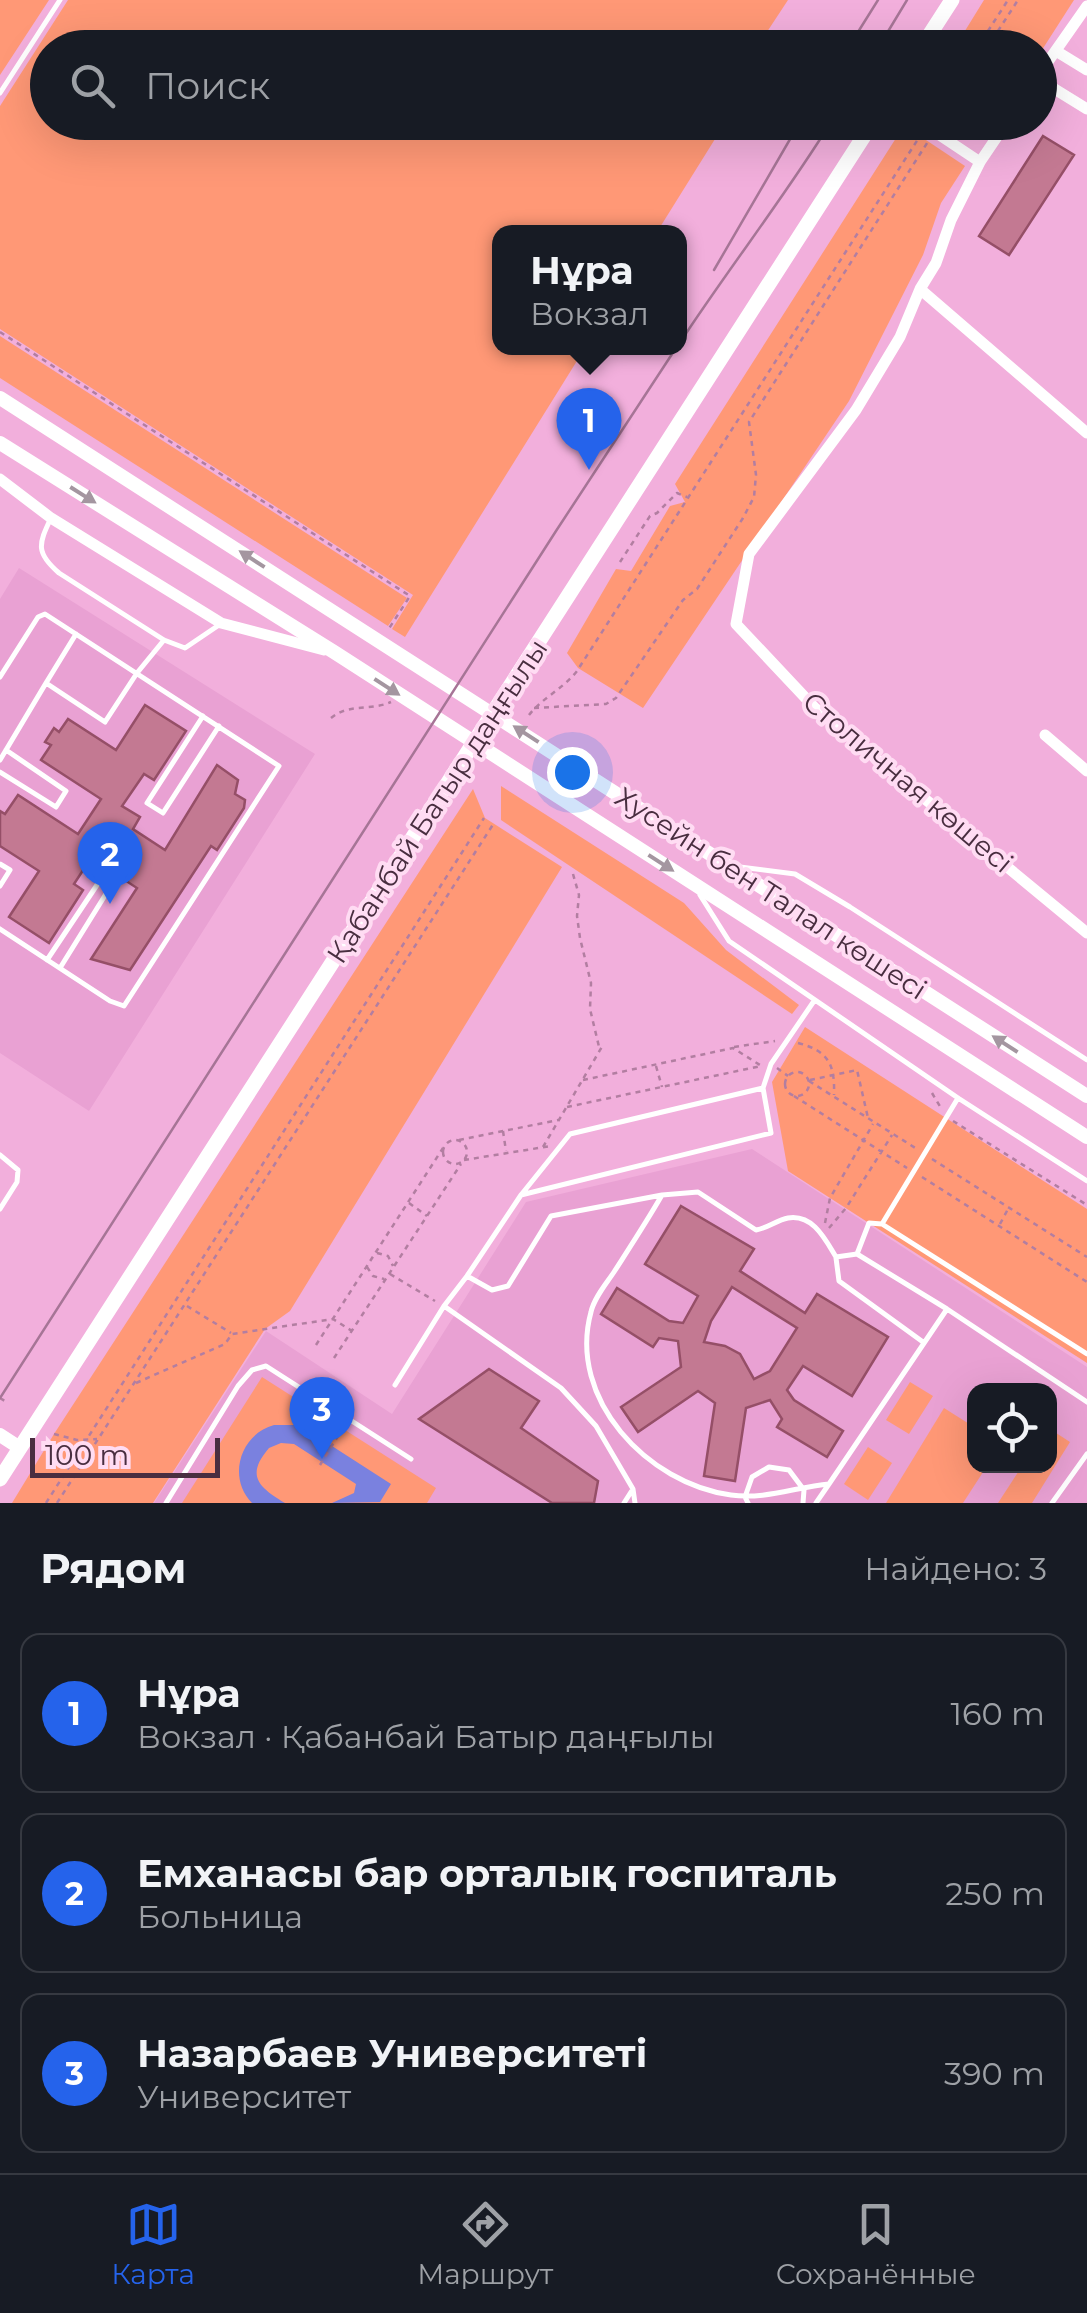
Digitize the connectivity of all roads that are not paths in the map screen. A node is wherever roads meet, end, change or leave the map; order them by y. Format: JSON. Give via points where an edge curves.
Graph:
{"nodes":[{"id":1,"x":60,"y":0,"type":"edge"},
{"id":2,"x":952,"y":0,"type":"edge"},
{"id":3,"x":1087,"y":6,"type":"edge"},
{"id":4,"x":40,"y":30,"type":"edge"},
{"id":5,"x":933,"y":30,"type":"edge"},
{"id":6,"x":30,"y":46,"type":"edge"},
{"id":7,"x":1057,"y":50,"type":"edge"},
{"id":8,"x":1057,"y":52,"type":"edge"},
{"id":9,"x":1087,"y":70,"type":"edge"},
{"id":10,"x":1057,"y":88,"type":"edge"},
{"id":11,"x":0,"y":92,"type":"edge"},
{"id":12,"x":1087,"y":109,"type":"edge"},
{"id":13,"x":861,"y":140,"type":"edge"},
{"id":14,"x":946,"y":140,"type":"edge"},
{"id":15,"x":995,"y":140,"type":"edge"},
{"id":16,"x":980,"y":162,"type":"junction"},
{"id":17,"x":920,"y":289,"type":"junction"},
{"id":18,"x":0,"y":398,"type":"edge"},
{"id":19,"x":1087,"y":433,"type":"edge"},
{"id":20,"x":0,"y":443,"type":"edge"},
{"id":21,"x":0,"y":479,"type":"edge"},
{"id":22,"x":51,"y":518,"type":"junction"},
{"id":23,"x":221,"y":623,"type":"junction"},
{"id":24,"x":76,"y":634,"type":"junction"},
{"id":25,"x":164,"y":640,"type":"junction"},
{"id":26,"x":334,"y":652,"type":"junction"},
{"id":27,"x":137,"y":673,"type":"junction"},
{"id":28,"x":0,"y":677,"type":"edge"},
{"id":29,"x":46,"y":683,"type":"junction"},
{"id":30,"x":494,"y":714,"type":"junction"},
{"id":31,"x":203,"y":716,"type":"junction"},
{"id":32,"x":219,"y":726,"type":"junction"},
{"id":33,"x":1045,"y":735,"type":"dead end"},
{"id":34,"x":474,"y":743,"type":"junction"},
{"id":35,"x":6,"y":750,"type":"junction"},
{"id":36,"x":0,"y":760,"type":"edge"},
{"id":37,"x":1087,"y":771,"type":"edge"},
{"id":38,"x":0,"y":772,"type":"edge"},
{"id":39,"x":0,"y":864,"type":"edge"},
{"id":40,"x":728,"y":865,"type":"junction"},
{"id":41,"x":693,"y":884,"type":"junction"},
{"id":42,"x":0,"y":886,"type":"edge"},
{"id":43,"x":0,"y":929,"type":"edge"},
{"id":44,"x":1087,"y":932,"type":"edge"},
{"id":45,"x":47,"y":960,"type":"junction"},
{"id":46,"x":60,"y":968,"type":"junction"},
{"id":47,"x":814,"y":1001,"type":"junction"},
{"id":48,"x":1087,"y":1060,"type":"edge"},
{"id":49,"x":763,"y":1088,"type":"junction"},
{"id":50,"x":1087,"y":1096,"type":"edge"},
{"id":51,"x":958,"y":1098,"type":"junction"},
{"id":52,"x":1087,"y":1137,"type":"edge"},
{"id":53,"x":0,"y":1155,"type":"edge"},
{"id":54,"x":1087,"y":1181,"type":"edge"},
{"id":55,"x":521,"y":1195,"type":"junction"},
{"id":56,"x":662,"y":1195,"type":"junction"},
{"id":57,"x":0,"y":1210,"type":"edge"},
{"id":58,"x":882,"y":1224,"type":"junction"},
{"id":59,"x":857,"y":1254,"type":"junction"},
{"id":60,"x":836,"y":1257,"type":"junction"},
{"id":61,"x":467,"y":1276,"type":"junction"},
{"id":62,"x":444,"y":1306,"type":"junction"},
{"id":63,"x":947,"y":1308,"type":"junction"},
{"id":64,"x":923,"y":1342,"type":"junction"},
{"id":65,"x":1087,"y":1354,"type":"edge"},
{"id":66,"x":394,"y":1384,"type":"dead end"},
{"id":67,"x":1087,"y":1402,"type":"edge"},
{"id":68,"x":0,"y":1435,"type":"edge"},
{"id":69,"x":20,"y":1448,"type":"junction"},
{"id":70,"x":1087,"y":1454,"type":"edge"},
{"id":71,"x":411,"y":1459,"type":"dead end"},
{"id":72,"x":0,"y":1479,"type":"edge"},
{"id":73,"x":828,"y":1484,"type":"junction"},
{"id":74,"x":802,"y":1487,"type":"junction"},
{"id":75,"x":632,"y":1489,"type":"junction"},
{"id":76,"x":746,"y":1500,"type":"edge"},
{"id":77,"x":166,"y":1503,"type":"edge"},
{"id":78,"x":624,"y":1503,"type":"edge"},
{"id":79,"x":635,"y":1503,"type":"edge"},
{"id":80,"x":804,"y":1503,"type":"edge"},
{"id":81,"x":816,"y":1503,"type":"edge"},
{"id":82,"x":1052,"y":1503,"type":"edge"}],
"edges":[{"from":1,"to":4,"type":"lane"},
{"from":2,"to":5,"type":"main road"},
{"from":3,"to":7,"type":"street"},
{"from":6,"to":11,"type":"lane"},
{"from":8,"to":9,"type":"street"},
{"from":10,"to":12,"type":"street"},
{"from":13,"to":30,"type":"main road","name":"Қабанбай Батыр даңғылы"},
{"from":14,"to":16,"type":"street"},
{"from":15,"to":16,"type":"street"},
{"from":16,"to":17,"type":"street"},
{"from":17,"to":19,"type":"street"},
{"from":17,"to":44,"type":"street","name":"Столичная көшесі","via":[[856,410],[749,554],[736,624],[816,708]]},
{"from":30,"to":18,"type":"street","name":"Хусейн бен Талал көшесі","one_way":true},
{"from":20,"to":26,"type":"street","name":"Хусейн бен Талал көшесі","one_way":true},
{"from":21,"to":22,"type":"street"},
{"from":22,"to":23,"type":"street"},
{"from":22,"to":25,"type":"lane","via":[[41,545],[46,562]]},
{"from":23,"to":25,"type":"lane","via":[[184,648]]},
{"from":23,"to":26,"type":"street"},
{"from":24,"to":27,"type":"lane"},
{"from":24,"to":28,"type":"lane","via":[[38,616]]},
{"from":24,"to":29,"type":"lane"},
{"from":25,"to":27,"type":"lane"},
{"from":26,"to":34,"type":"street","name":"Хусейн бен Талал көшесі","one_way":true},
{"from":27,"to":29,"type":"lane","via":[[105,722]]},
{"from":27,"to":31,"type":"lane"},
{"from":29,"to":35,"type":"lane"},
{"from":30,"to":34,"type":"main road","name":"Қабанбай Батыр даңғылы"},
{"from":40,"to":30,"type":"street","name":"Хусейн бен Талал көшесі","one_way":true},
{"from":31,"to":32,"type":"lane"},
{"from":31,"to":32,"type":"lane","via":[[147,803],[163,813]]},
{"from":32,"to":46,"type":"lane","via":[[279,766],[124,1006]]},
{"from":33,"to":37,"type":"street"},
{"from":34,"to":41,"type":"street","name":"Хусейн бен Талал көшесі","one_way":true},
{"from":34,"to":69,"type":"main road","name":"Қабанбай Батыр даңғылы"},
{"from":35,"to":36,"type":"lane"},
{"from":35,"to":38,"type":"lane","via":[[66,791],[56,807]]},
{"from":39,"to":42,"type":"lane","via":[[10,870]]},
{"from":40,"to":48,"type":"lane","via":[[796,874]]},
{"from":50,"to":40,"type":"street","name":"Хусейн бен Талал көшесі","one_way":true},
{"from":41,"to":47,"type":"lane","via":[[730,941]]},
{"from":41,"to":52,"type":"street","name":"Хусейн бен Талал көшесі"},
{"from":43,"to":45,"type":"lane"},
{"from":45,"to":46,"type":"lane"},
{"from":45,"to":46,"type":"lane","via":[[99,882],[109,889]]},
{"from":47,"to":49,"type":"lane","via":[[771,1064]]},
{"from":47,"to":51,"type":"lane"},
{"from":49,"to":55,"type":"lane","via":[[570,1134]]},
{"from":49,"to":55,"type":"lane","via":[[771,1133]]},
{"from":51,"to":54,"type":"lane"},
{"from":51,"to":58,"type":"lane"},
{"from":53,"to":57,"type":"lane","via":[[18,1170]]},
{"from":55,"to":61,"type":"lane"},
{"from":56,"to":60,"type":"lane","via":[[698,1192],[756,1230],[790,1218],[812,1223]]},
{"from":56,"to":61,"type":"lane","via":[[550,1216],[508,1286],[492,1290]]},
{"from":56,"to":76,"type":"lane","via":[[592,1308],[590,1370],[617,1428],[652,1464],[685,1483]]},
{"from":58,"to":59,"type":"lane","via":[[869,1224]]},
{"from":58,"to":65,"type":"lane"},
{"from":59,"to":60,"type":"lane"},
{"from":59,"to":63,"type":"lane"},
{"from":60,"to":64,"type":"lane","via":[[840,1281]]},
{"from":61,"to":62,"type":"lane"},
{"from":62,"to":66,"type":"lane"},
{"from":62,"to":75,"type":"lane","via":[[562,1388],[596,1426]]},
{"from":63,"to":64,"type":"lane"},
{"from":63,"to":67,"type":"lane"},
{"from":64,"to":73,"type":"lane"},
{"from":68,"to":69,"type":"street"},
{"from":69,"to":72,"type":"main road","name":"Қабанбай Батыр даңғылы"},
{"from":70,"to":82,"type":"lane"},
{"from":71,"to":77,"type":"lane","via":[[266,1366],[238,1386]]},
{"from":73,"to":74,"type":"lane"},
{"from":73,"to":81,"type":"lane"},
{"from":74,"to":76,"type":"lane"},
{"from":74,"to":76,"type":"lane","via":[[790,1470],[769,1467],[752,1477]]},
{"from":74,"to":80,"type":"lane"},
{"from":75,"to":78,"type":"lane"},
{"from":75,"to":79,"type":"lane"}]}
